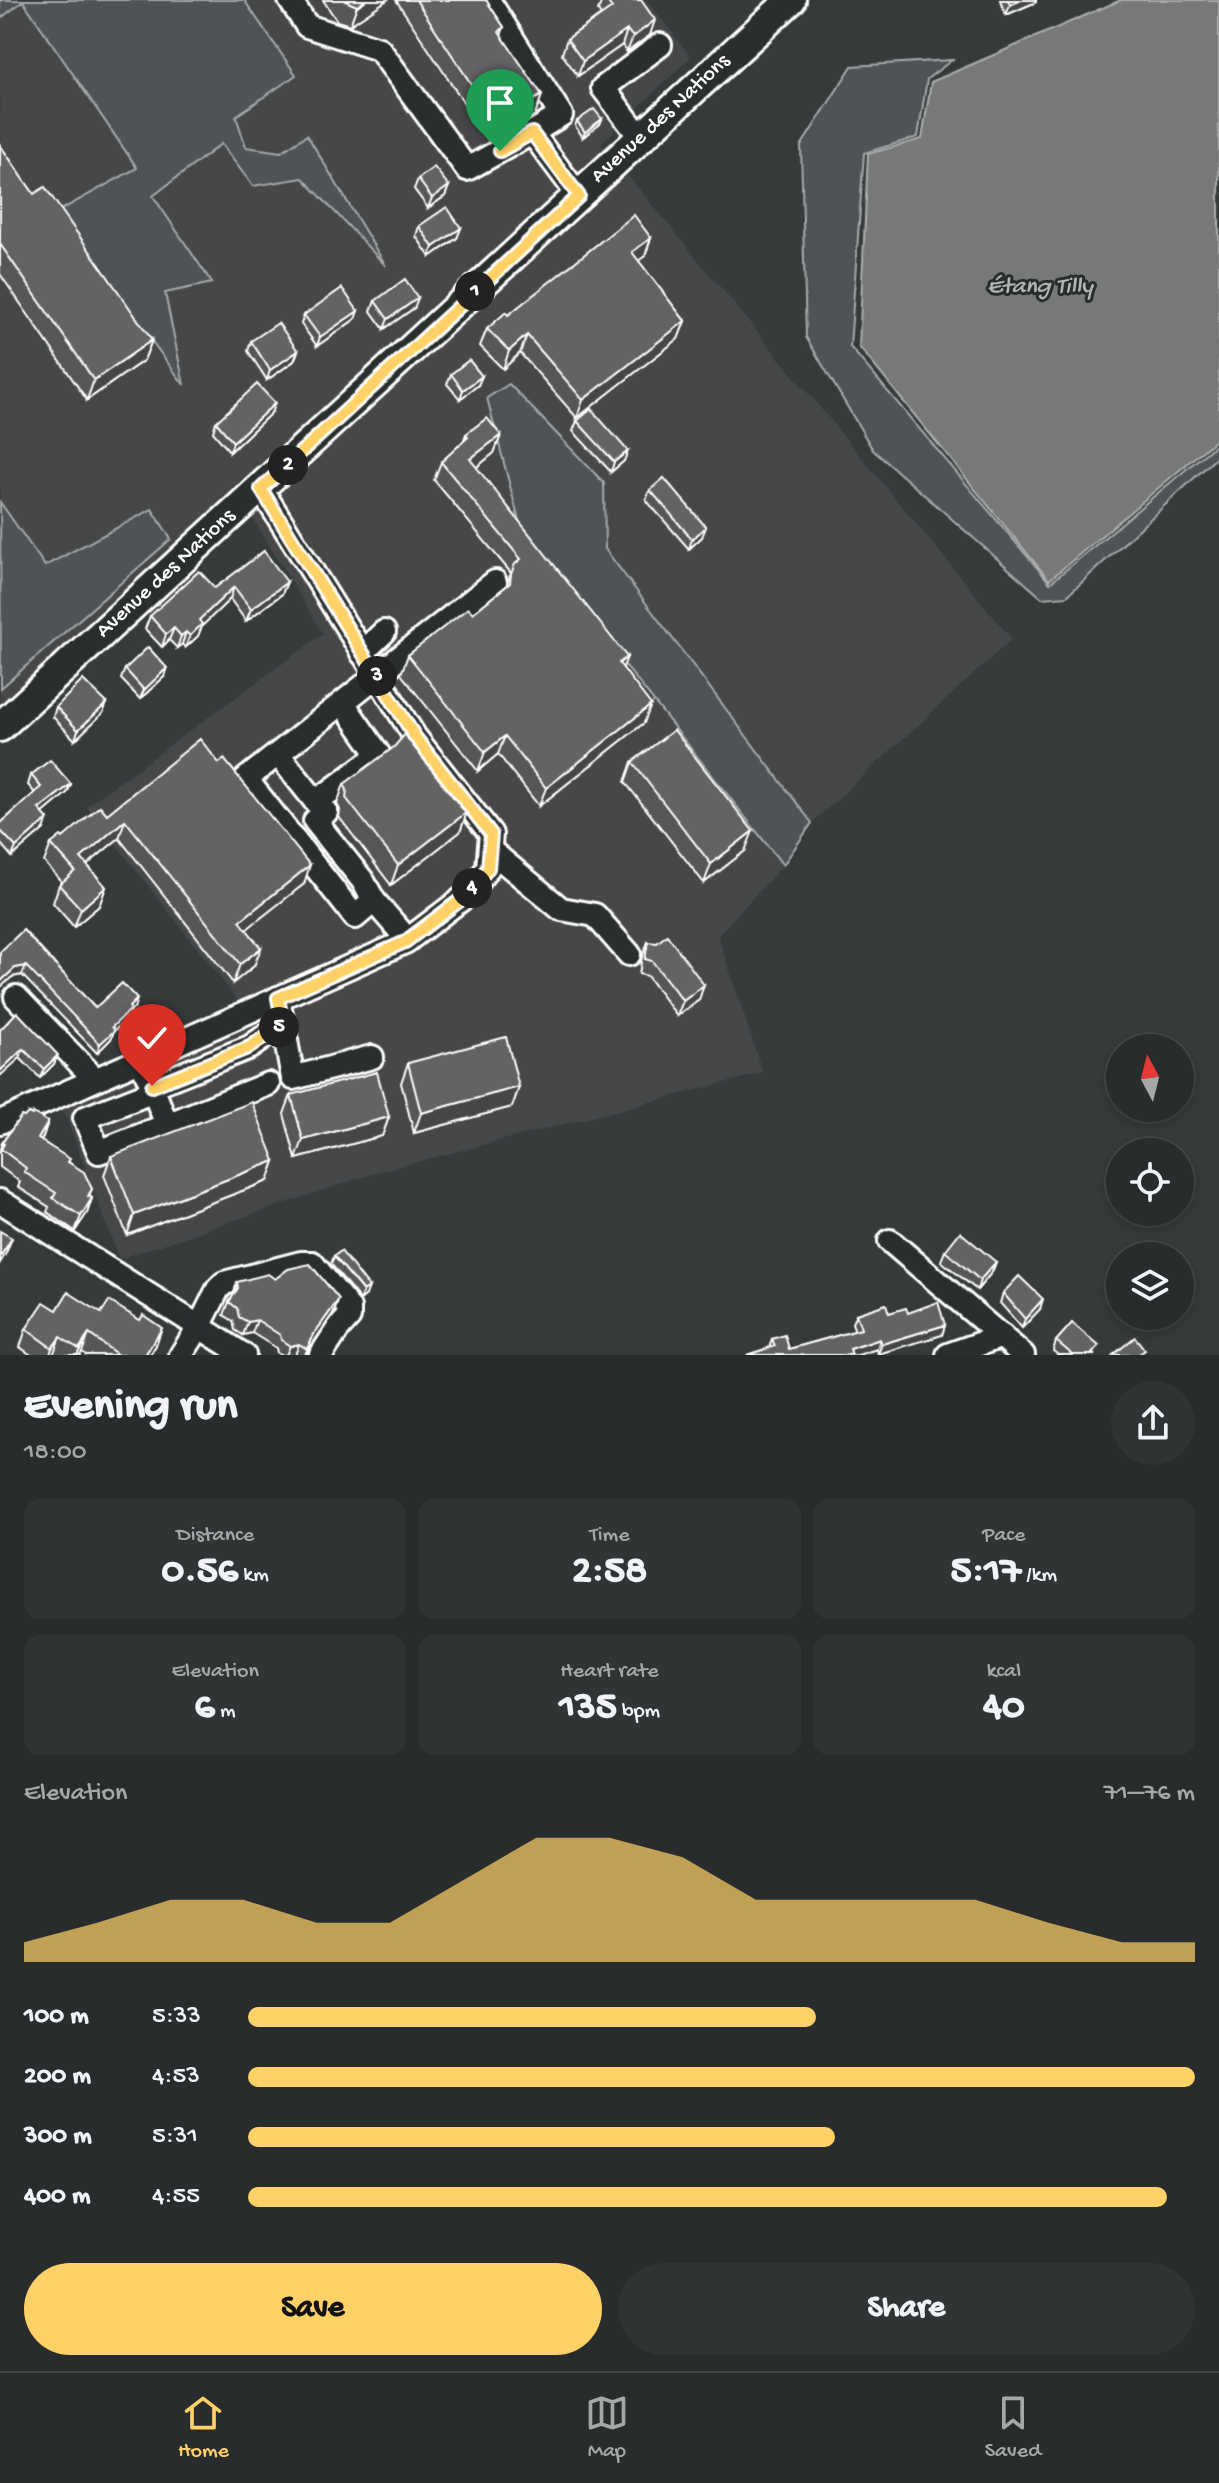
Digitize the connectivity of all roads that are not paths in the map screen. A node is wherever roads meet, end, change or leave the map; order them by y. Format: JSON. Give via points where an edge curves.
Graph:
{"nodes":[{"id":1,"x":290,"y":0,"type":"edge"},
{"id":2,"x":488,"y":0,"type":"edge"},
{"id":3,"x":791,"y":0,"type":"edge"},
{"id":4,"x":660,"y":45,"type":"dead end"},
{"id":5,"x":532,"y":133,"type":"junction"},
{"id":6,"x":641,"y":138,"type":"junction"},
{"id":7,"x":579,"y":196,"type":"junction"},
{"id":8,"x":261,"y":489,"type":"junction"},
{"id":9,"x":495,"y":582,"type":"dead end"},
{"id":10,"x":384,"y":632,"type":"dead end"},
{"id":11,"x":362,"y":653,"type":"junction"},
{"id":12,"x":377,"y":676,"type":"junction"},
{"id":13,"x":343,"y":703,"type":"junction"},
{"id":14,"x":0,"y":727,"type":"edge"},
{"id":15,"x":278,"y":754,"type":"junction"},
{"id":16,"x":316,"y":802,"type":"junction"},
{"id":17,"x":490,"y":850,"type":"junction"},
{"id":18,"x":374,"y":901,"type":"junction"},
{"id":19,"x":408,"y":940,"type":"junction"},
{"id":20,"x":629,"y":954,"type":"dead end"},
{"id":21,"x":16,"y":997,"type":"dead end"},
{"id":22,"x":278,"y":998,"type":"junction"},
{"id":23,"x":283,"y":1024,"type":"junction"},
{"id":24,"x":372,"y":1057,"type":"dead end"},
{"id":25,"x":141,"y":1059,"type":"junction"},
{"id":26,"x":95,"y":1079,"type":"junction"},
{"id":27,"x":268,"y":1084,"type":"dead end"},
{"id":28,"x":153,"y":1089,"type":"junction"},
{"id":29,"x":0,"y":1122,"type":"edge"},
{"id":30,"x":167,"y":1125,"type":"junction"},
{"id":31,"x":0,"y":1201,"type":"edge"},
{"id":32,"x":890,"y":1241,"type":"dead end"},
{"id":33,"x":199,"y":1327,"type":"junction"},
{"id":34,"x":1002,"y":1336,"type":"junction"},
{"id":35,"x":181,"y":1355,"type":"edge"},
{"id":36,"x":244,"y":1355,"type":"edge"},
{"id":37,"x":321,"y":1355,"type":"edge"},
{"id":38,"x":948,"y":1355,"type":"edge"},
{"id":39,"x":1023,"y":1355,"type":"edge"}],
"edges":[{"from":1,"to":5,"type":"street","via":[[307,26],[379,49],[467,169]]},
{"from":2,"to":5,"type":"street","via":[[561,115]]},
{"from":3,"to":6,"type":"main road","name":"Avenue des Nations"},
{"from":4,"to":6,"type":"street","via":[[603,88]]},
{"from":5,"to":7,"type":"street"},
{"from":6,"to":7,"type":"main road","name":"Avenue des Nations"},
{"from":7,"to":8,"type":"main road","name":"Avenue des Nations"},
{"from":8,"to":11,"type":"street"},
{"from":8,"to":14,"type":"main road","name":"Avenue des Nations"},
{"from":9,"to":12,"type":"street"},
{"from":10,"to":11,"type":"street"},
{"from":11,"to":12,"type":"street"},
{"from":12,"to":13,"type":"street"},
{"from":12,"to":17,"type":"street","via":[[415,737],[491,834]]},
{"from":13,"to":15,"type":"street"},
{"from":13,"to":16,"type":"street","via":[[379,755]]},
{"from":15,"to":16,"type":"street"},
{"from":15,"to":18,"type":"street","via":[[246,779],[355,917]]},
{"from":16,"to":18,"type":"street","via":[[326,812],[315,821]]},
{"from":17,"to":19,"type":"street","via":[[488,868],[467,895]]},
{"from":17,"to":20,"type":"street","via":[[561,909],[595,915]]},
{"from":18,"to":19,"type":"street"},
{"from":19,"to":22,"type":"street"},
{"from":21,"to":26,"type":"street"},
{"from":22,"to":23,"type":"street"},
{"from":22,"to":25,"type":"street"},
{"from":23,"to":24,"type":"street","via":[[293,1078]]},
{"from":23,"to":28,"type":"street","via":[[250,1047]]},
{"from":25,"to":26,"type":"street"},
{"from":25,"to":28,"type":"street"},
{"from":26,"to":29,"type":"street"},
{"from":27,"to":30,"type":"street"},
{"from":28,"to":30,"type":"street"},
{"from":28,"to":30,"type":"street","via":[[85,1118],[99,1152]]},
{"from":31,"to":33,"type":"street"},
{"from":32,"to":34,"type":"street"},
{"from":33,"to":35,"type":"street"},
{"from":33,"to":36,"type":"street"},
{"from":33,"to":37,"type":"street","via":[[224,1283],[312,1263],[349,1308],[349,1317]]},
{"from":34,"to":38,"type":"street"},
{"from":34,"to":39,"type":"street"}]}
